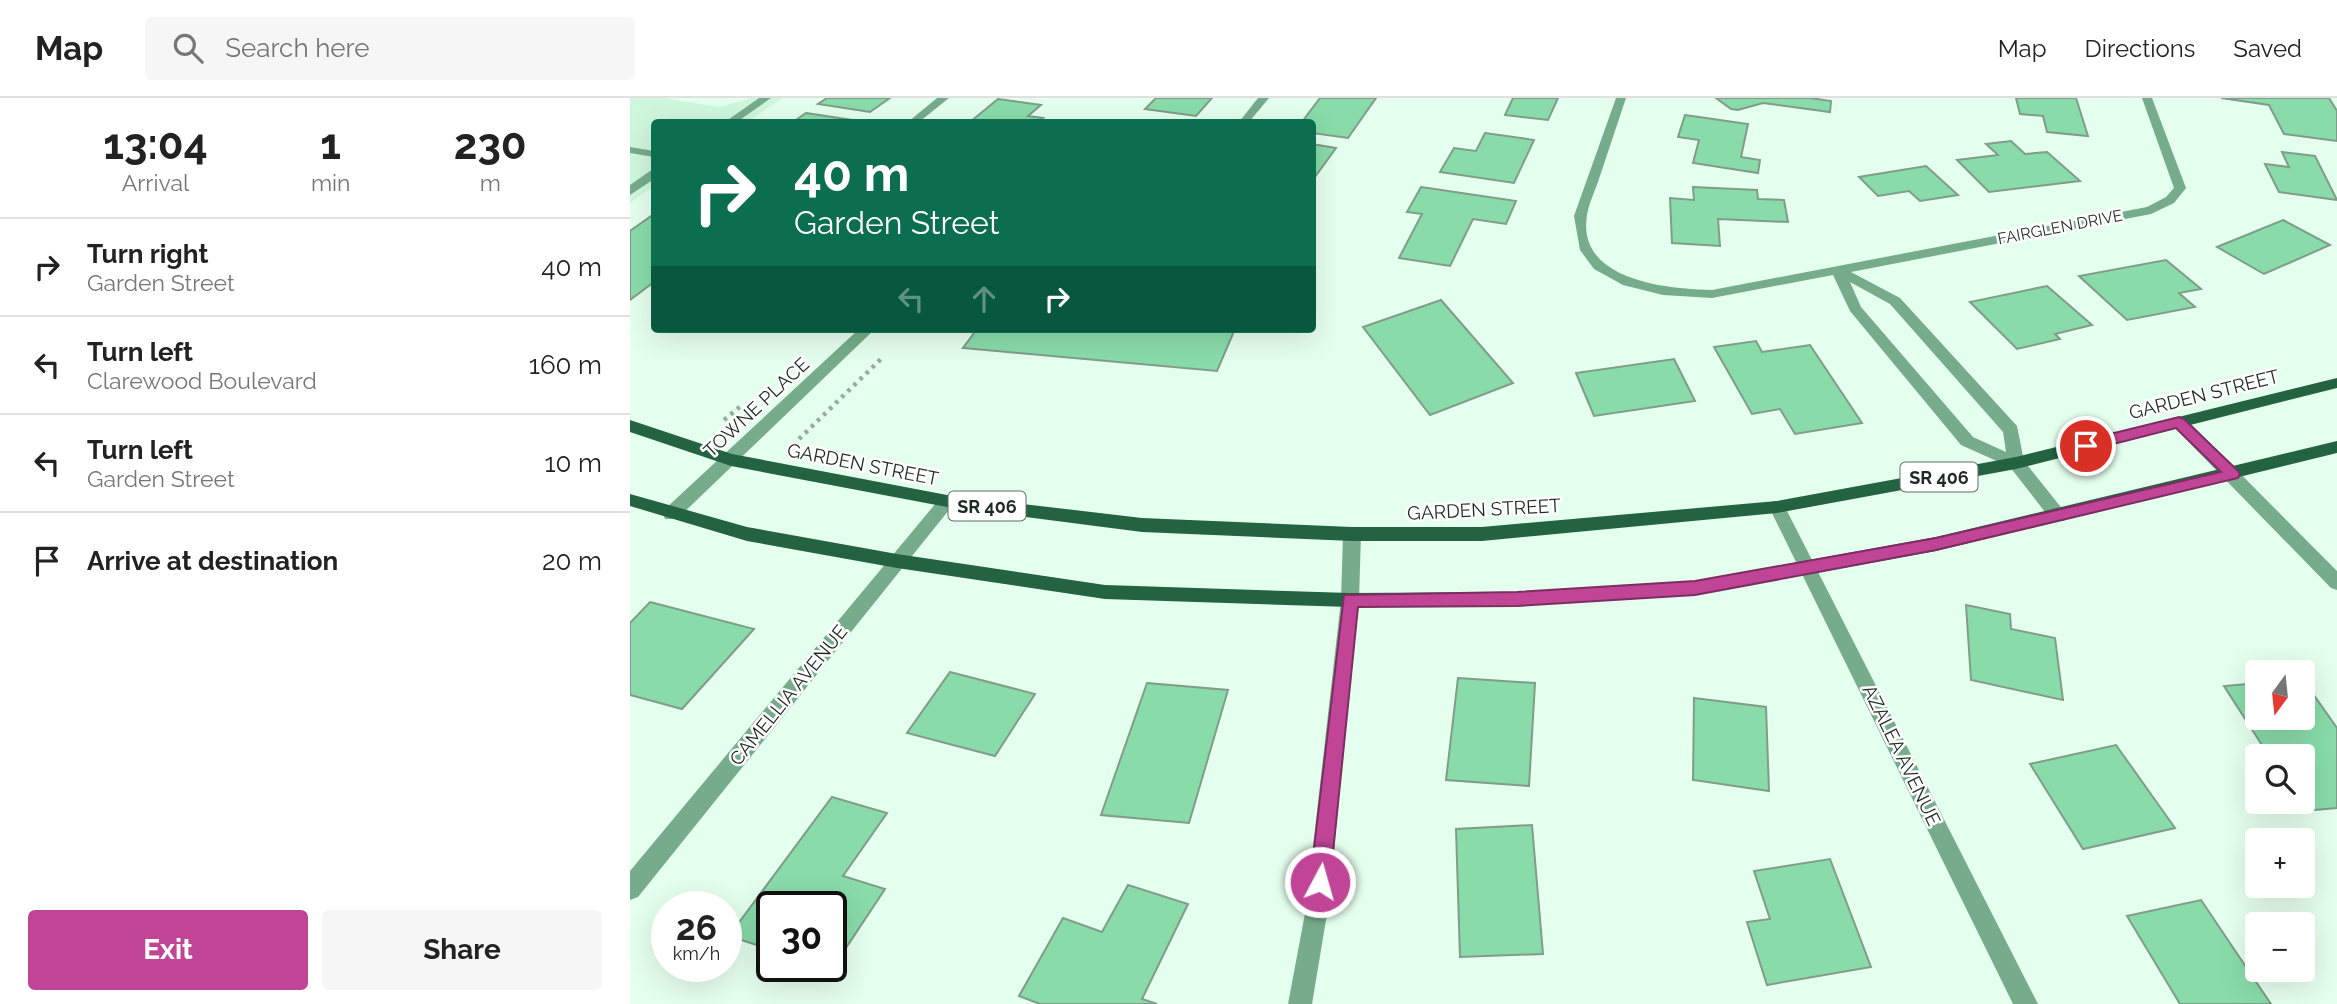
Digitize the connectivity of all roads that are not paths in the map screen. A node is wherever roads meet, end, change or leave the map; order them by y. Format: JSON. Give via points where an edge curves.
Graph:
{"nodes":[{"id":1,"x":766,"y":98,"type":"edge"},
{"id":2,"x":944,"y":98,"type":"edge"},
{"id":3,"x":1264,"y":98,"type":"edge"},
{"id":4,"x":1620,"y":98,"type":"edge"},
{"id":5,"x":2147,"y":98,"type":"edge"},
{"id":6,"x":734,"y":119,"type":"edge"},
{"id":7,"x":917,"y":119,"type":"edge"},
{"id":8,"x":1246,"y":119,"type":"edge"},
{"id":9,"x":630,"y":150,"type":"edge"},
{"id":10,"x":651,"y":154,"type":"edge"},
{"id":11,"x":651,"y":176,"type":"edge"},
{"id":12,"x":630,"y":191,"type":"edge"},
{"id":13,"x":1838,"y":270,"type":"junction"},
{"id":14,"x":864,"y":333,"type":"edge"},
{"id":15,"x":2337,"y":383,"type":"edge"},
{"id":16,"x":2179,"y":422,"type":"junction"},
{"id":17,"x":630,"y":426,"type":"edge"},
{"id":18,"x":2337,"y":447,"type":"edge"},
{"id":19,"x":731,"y":460,"type":"junction"},
{"id":20,"x":2016,"y":463,"type":"junction"},
{"id":21,"x":2233,"y":474,"type":"junction"},
{"id":22,"x":630,"y":500,"type":"edge"},
{"id":23,"x":947,"y":501,"type":"junction"},
{"id":24,"x":1777,"y":507,"type":"junction"},
{"id":25,"x":671,"y":514,"type":"junction"},
{"id":26,"x":2058,"y":516,"type":"junction"},
{"id":27,"x":1352,"y":534,"type":"junction"},
{"id":28,"x":897,"y":561,"type":"junction"},
{"id":29,"x":1808,"y":567,"type":"junction"},
{"id":30,"x":2337,"y":583,"type":"edge"},
{"id":31,"x":1350,"y":600,"type":"junction"},
{"id":32,"x":630,"y":890,"type":"edge"},
{"id":33,"x":1300,"y":1004,"type":"edge"},
{"id":34,"x":2026,"y":1004,"type":"edge"}],
"edges":[{"from":1,"to":6,"type":"street"},
{"from":2,"to":7,"type":"street"},
{"from":3,"to":8,"type":"street"},
{"from":4,"to":13,"type":"street","name":"FAIRGLEN DRIVE","via":[[1580,216],[1589,254],[1607,270],[1638,285],[1676,294],[1712,294]]},
{"from":5,"to":13,"type":"street","name":"FAIRGLEN DRIVE","via":[[2180,188],[2170,200],[2151,210]]},
{"from":9,"to":10,"type":"street"},
{"from":11,"to":12,"type":"street"},
{"from":13,"to":20,"type":"street","via":[[1855,308],[1967,441]]},
{"from":13,"to":20,"type":"street","via":[[1895,301],[2011,430]]},
{"from":14,"to":19,"type":"street","name":"TOWNE PLACE"},
{"from":15,"to":16,"type":"main road","name":"GARDEN STREET","number":"SR 406"},
{"from":16,"to":20,"type":"main road","name":"GARDEN STREET","number":"SR 406"},
{"from":16,"to":21,"type":"street"},
{"from":17,"to":19,"type":"main road","name":"GARDEN STREET","number":"SR 406"},
{"from":18,"to":21,"type":"main road"},
{"from":19,"to":23,"type":"main road","name":"GARDEN STREET","number":"SR 406"},
{"from":19,"to":25,"type":"street","name":"TOWNE PLACE"},
{"from":20,"to":24,"type":"main road","name":"GARDEN STREET","number":"SR 406"},
{"from":20,"to":26,"type":"street"},
{"from":21,"to":26,"type":"main road"},
{"from":21,"to":30,"type":"street"},
{"from":22,"to":25,"type":"main road"},
{"from":23,"to":27,"type":"main road","name":"GARDEN STREET","number":"SR 406","via":[[1142,525]]},
{"from":23,"to":28,"type":"street","name":"CAMELLIA AVENUE"},
{"from":24,"to":27,"type":"main road","name":"GARDEN STREET","number":"SR 406","via":[[1482,534]]},
{"from":24,"to":29,"type":"street","name":"AZALEA AVENUE"},
{"from":25,"to":28,"type":"main road","via":[[747,534]]},
{"from":26,"to":29,"type":"main road"},
{"from":27,"to":31,"type":"street"},
{"from":28,"to":31,"type":"main road","via":[[1105,592]]},
{"from":28,"to":32,"type":"street","name":"CAMELLIA AVENUE"},
{"from":29,"to":31,"type":"main road","via":[[1695,588],[1517,599]]},
{"from":29,"to":34,"type":"street","name":"AZALEA AVENUE"},
{"from":31,"to":33,"type":"street","via":[[1317,908]]}]}
